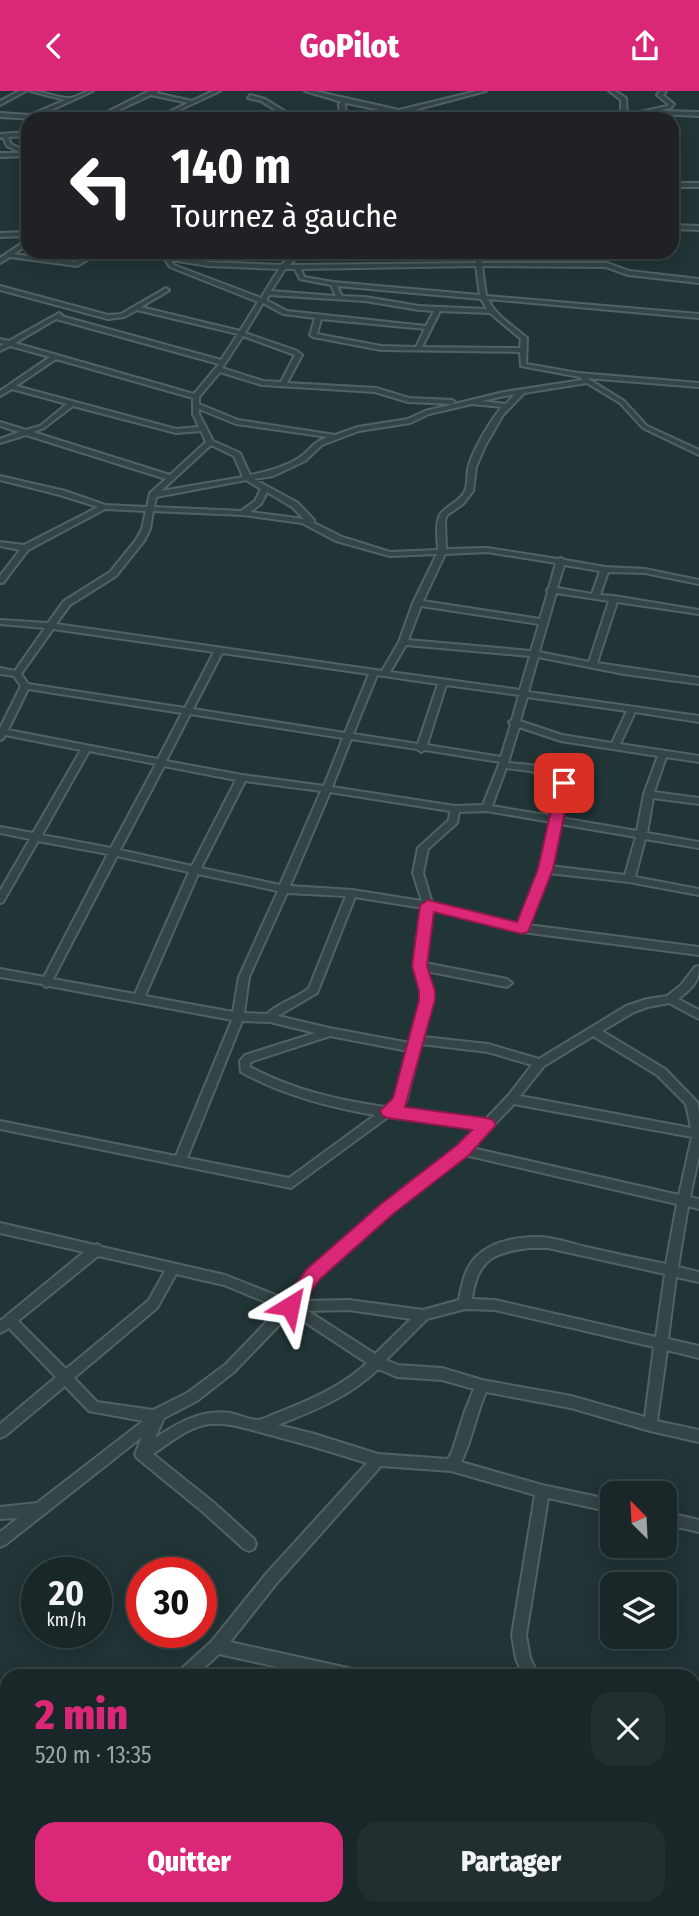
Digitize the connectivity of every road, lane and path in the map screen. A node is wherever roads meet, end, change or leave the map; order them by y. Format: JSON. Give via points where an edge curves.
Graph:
{"nodes":[{"id":1,"x":23,"y":91,"type":"edge"},
{"id":2,"x":33,"y":91,"type":"edge"},
{"id":3,"x":90,"y":91,"type":"edge"},
{"id":4,"x":140,"y":91,"type":"edge"},
{"id":5,"x":201,"y":91,"type":"edge"},
{"id":6,"x":216,"y":91,"type":"edge"},
{"id":7,"x":228,"y":91,"type":"edge"},
{"id":8,"x":307,"y":91,"type":"edge"},
{"id":9,"x":483,"y":91,"type":"edge"},
{"id":10,"x":612,"y":91,"type":"edge"},
{"id":11,"x":663,"y":91,"type":"edge"},
{"id":12,"x":154,"y":92,"type":"edge"},
{"id":13,"x":316,"y":92,"type":"edge"},
{"id":14,"x":250,"y":97,"type":"dead end"},
{"id":15,"x":71,"y":100,"type":"junction"},
{"id":16,"x":345,"y":101,"type":"junction"},
{"id":17,"x":192,"y":102,"type":"junction"},
{"id":18,"x":0,"y":103,"type":"edge"},
{"id":19,"x":412,"y":108,"type":"junction"},
{"id":20,"x":45,"y":112,"type":"edge"},
{"id":21,"x":111,"y":112,"type":"edge"},
{"id":22,"x":171,"y":112,"type":"edge"},
{"id":23,"x":283,"y":112,"type":"edge"},
{"id":24,"x":343,"y":112,"type":"edge"},
{"id":25,"x":409,"y":112,"type":"edge"},
{"id":26,"x":624,"y":112,"type":"edge"},
{"id":27,"x":652,"y":112,"type":"edge"},
{"id":28,"x":679,"y":114,"type":"edge"},
{"id":29,"x":699,"y":114,"type":"edge"},
{"id":30,"x":0,"y":115,"type":"edge"},
{"id":31,"x":21,"y":117,"type":"edge"},
{"id":32,"x":21,"y":135,"type":"edge"},
{"id":33,"x":3,"y":136,"type":"edge"},
{"id":34,"x":21,"y":151,"type":"edge"},
{"id":35,"x":21,"y":154,"type":"edge"},
{"id":36,"x":0,"y":155,"type":"edge"},
{"id":37,"x":679,"y":184,"type":"edge"},
{"id":38,"x":699,"y":185,"type":"edge"},
{"id":39,"x":679,"y":227,"type":"edge"},
{"id":40,"x":699,"y":228,"type":"edge"},
{"id":41,"x":21,"y":234,"type":"edge"},
{"id":42,"x":0,"y":235,"type":"edge"},
{"id":43,"x":21,"y":246,"type":"edge"},
{"id":44,"x":10,"y":255,"type":"junction"},
{"id":45,"x":21,"y":256,"type":"edge"},
{"id":46,"x":40,"y":259,"type":"edge"},
{"id":47,"x":86,"y":259,"type":"edge"},
{"id":48,"x":168,"y":259,"type":"edge"},
{"id":49,"x":176,"y":259,"type":"edge"},
{"id":50,"x":293,"y":259,"type":"edge"},
{"id":51,"x":478,"y":259,"type":"edge"},
{"id":52,"x":0,"y":261,"type":"edge"},
{"id":53,"x":479,"y":266,"type":"junction"},
{"id":54,"x":283,"y":267,"type":"junction"},
{"id":55,"x":297,"y":267,"type":"junction"},
{"id":56,"x":302,"y":278,"type":"junction"},
{"id":57,"x":699,"y":281,"type":"edge"},
{"id":58,"x":333,"y":283,"type":"junction"},
{"id":59,"x":0,"y":288,"type":"edge"},
{"id":60,"x":393,"y":289,"type":"junction"},
{"id":61,"x":166,"y":290,"type":"dead end"},
{"id":62,"x":265,"y":293,"type":"junction"},
{"id":63,"x":290,"y":295,"type":"junction"},
{"id":64,"x":482,"y":295,"type":"junction"},
{"id":65,"x":340,"y":298,"type":"junction"},
{"id":66,"x":365,"y":299,"type":"junction"},
{"id":67,"x":260,"y":302,"type":"junction"},
{"id":68,"x":276,"y":307,"type":"junction"},
{"id":69,"x":403,"y":307,"type":"junction"},
{"id":70,"x":70,"y":308,"type":"junction"},
{"id":71,"x":137,"y":308,"type":"junction"},
{"id":72,"x":438,"y":309,"type":"junction"},
{"id":73,"x":489,"y":311,"type":"junction"},
{"id":74,"x":699,"y":316,"type":"edge"},
{"id":75,"x":55,"y":317,"type":"junction"},
{"id":76,"x":318,"y":317,"type":"junction"},
{"id":77,"x":392,"y":324,"type":"junction"},
{"id":78,"x":429,"y":328,"type":"junction"},
{"id":79,"x":240,"y":333,"type":"junction"},
{"id":80,"x":0,"y":341,"type":"edge"},
{"id":81,"x":8,"y":344,"type":"junction"},
{"id":82,"x":0,"y":349,"type":"edge"},
{"id":83,"x":418,"y":349,"type":"junction"},
{"id":84,"x":523,"y":350,"type":"junction"},
{"id":85,"x":55,"y":357,"type":"junction"},
{"id":86,"x":220,"y":366,"type":"junction"},
{"id":87,"x":578,"y":375,"type":"junction"},
{"id":88,"x":588,"y":381,"type":"junction"},
{"id":89,"x":283,"y":384,"type":"junction"},
{"id":90,"x":699,"y":385,"type":"edge"},
{"id":91,"x":11,"y":387,"type":"junction"},
{"id":92,"x":523,"y":390,"type":"junction"},
{"id":93,"x":0,"y":394,"type":"edge"},
{"id":94,"x":196,"y":401,"type":"junction"},
{"id":95,"x":466,"y":402,"type":"junction"},
{"id":96,"x":72,"y":404,"type":"junction"},
{"id":97,"x":509,"y":406,"type":"junction"},
{"id":98,"x":0,"y":424,"type":"edge"},
{"id":99,"x":203,"y":429,"type":"junction"},
{"id":100,"x":25,"y":432,"type":"junction"},
{"id":101,"x":333,"y":437,"type":"junction"},
{"id":102,"x":0,"y":441,"type":"edge"},
{"id":103,"x":210,"y":442,"type":"junction"},
{"id":104,"x":699,"y":453,"type":"edge"},
{"id":105,"x":0,"y":478,"type":"edge"},
{"id":106,"x":171,"y":478,"type":"junction"},
{"id":107,"x":247,"y":478,"type":"junction"},
{"id":108,"x":264,"y":489,"type":"junction"},
{"id":109,"x":153,"y":495,"type":"junction"},
{"id":110,"x":104,"y":507,"type":"junction"},
{"id":111,"x":149,"y":509,"type":"junction"},
{"id":112,"x":243,"y":513,"type":"junction"},
{"id":113,"x":312,"y":523,"type":"junction"},
{"id":114,"x":0,"y":544,"type":"edge"},
{"id":115,"x":25,"y":548,"type":"junction"},
{"id":116,"x":442,"y":552,"type":"junction"},
{"id":117,"x":561,"y":560,"type":"junction"},
{"id":118,"x":605,"y":569,"type":"junction"},
{"id":119,"x":0,"y":581,"type":"edge"},
{"id":120,"x":699,"y":582,"type":"edge"},
{"id":121,"x":551,"y":590,"type":"junction"},
{"id":122,"x":596,"y":595,"type":"junction"},
{"id":123,"x":614,"y":598,"type":"junction"},
{"id":124,"x":417,"y":603,"type":"junction"},
{"id":125,"x":699,"y":612,"type":"edge"},
{"id":126,"x":0,"y":622,"type":"edge"},
{"id":127,"x":543,"y":622,"type":"junction"},
{"id":128,"x":50,"y":626,"type":"junction"},
{"id":129,"x":403,"y":642,"type":"junction"},
{"id":130,"x":219,"y":651,"type":"junction"},
{"id":131,"x":535,"y":655,"type":"junction"},
{"id":132,"x":592,"y":665,"type":"junction"},
{"id":133,"x":0,"y":671,"type":"edge"},
{"id":134,"x":380,"y":672,"type":"junction"},
{"id":135,"x":18,"y":674,"type":"junction"},
{"id":136,"x":699,"y":681,"type":"edge"},
{"id":137,"x":443,"y":682,"type":"junction"},
{"id":138,"x":25,"y":686,"type":"junction"},
{"id":139,"x":522,"y":692,"type":"junction"},
{"id":140,"x":632,"y":709,"type":"junction"},
{"id":141,"x":189,"y":712,"type":"junction"},
{"id":142,"x":699,"y":719,"type":"edge"},
{"id":143,"x":513,"y":722,"type":"junction"},
{"id":144,"x":2,"y":735,"type":"edge"},
{"id":145,"x":346,"y":737,"type":"junction"},
{"id":146,"x":615,"y":745,"type":"junction"},
{"id":147,"x":86,"y":748,"type":"junction"},
{"id":148,"x":421,"y":749,"type":"junction"},
{"id":149,"x":663,"y":754,"type":"junction"},
{"id":150,"x":699,"y":759,"type":"edge"},
{"id":151,"x":162,"y":761,"type":"junction"},
{"id":152,"x":504,"y":762,"type":"junction"},
{"id":153,"x":242,"y":778,"type":"junction"},
{"id":154,"x":327,"y":789,"type":"junction"},
{"id":155,"x":649,"y":794,"type":"junction"},
{"id":156,"x":699,"y":801,"type":"edge"},
{"id":157,"x":487,"y":808,"type":"junction"},
{"id":158,"x":455,"y":809,"type":"junction"},
{"id":159,"x":555,"y":820,"type":"junction"},
{"id":160,"x":0,"y":830,"type":"edge"},
{"id":161,"x":640,"y":835,"type":"junction"},
{"id":162,"x":35,"y":836,"type":"junction"},
{"id":163,"x":699,"y":845,"type":"edge"},
{"id":164,"x":114,"y":852,"type":"junction"},
{"id":165,"x":545,"y":869,"type":"junction"},
{"id":166,"x":195,"y":870,"type":"junction"},
{"id":167,"x":629,"y":879,"type":"junction"},
{"id":168,"x":283,"y":889,"type":"junction"},
{"id":169,"x":699,"y":892,"type":"edge"},
{"id":170,"x":352,"y":893,"type":"junction"},
{"id":171,"x":0,"y":900,"type":"edge"},
{"id":172,"x":428,"y":905,"type":"junction"},
{"id":173,"x":522,"y":928,"type":"junction"},
{"id":174,"x":699,"y":951,"type":"edge"},
{"id":175,"x":419,"y":966,"type":"junction"},
{"id":176,"x":699,"y":970,"type":"edge"},
{"id":177,"x":0,"y":973,"type":"edge"},
{"id":178,"x":46,"y":983,"type":"junction"},
{"id":179,"x":507,"y":983,"type":"dead end"},
{"id":180,"x":138,"y":999,"type":"junction"},
{"id":181,"x":670,"y":999,"type":"junction"},
{"id":182,"x":699,"y":1015,"type":"edge"},
{"id":183,"x":238,"y":1017,"type":"junction"},
{"id":184,"x":270,"y":1018,"type":"junction"},
{"id":185,"x":595,"y":1032,"type":"junction"},
{"id":186,"x":329,"y":1033,"type":"junction"},
{"id":187,"x":416,"y":1044,"type":"junction"},
{"id":188,"x":540,"y":1063,"type":"junction"},
{"id":189,"x":512,"y":1099,"type":"junction"},
{"id":190,"x":388,"y":1111,"type":"junction"},
{"id":191,"x":0,"y":1125,"type":"edge"},
{"id":192,"x":487,"y":1125,"type":"junction"},
{"id":193,"x":699,"y":1134,"type":"edge"},
{"id":194,"x":463,"y":1150,"type":"junction"},
{"id":195,"x":180,"y":1160,"type":"junction"},
{"id":196,"x":682,"y":1201,"type":"junction"},
{"id":197,"x":699,"y":1204,"type":"edge"},
{"id":198,"x":0,"y":1228,"type":"edge"},
{"id":199,"x":97,"y":1249,"type":"junction"},
{"id":200,"x":174,"y":1267,"type":"junction"},
{"id":201,"x":672,"y":1272,"type":"junction"},
{"id":202,"x":699,"y":1277,"type":"edge"},
{"id":203,"x":465,"y":1304,"type":"junction"},
{"id":204,"x":290,"y":1306,"type":"junction"},
{"id":205,"x":423,"y":1315,"type":"junction"},
{"id":206,"x":5,"y":1325,"type":"edge"},
{"id":207,"x":662,"y":1345,"type":"junction"},
{"id":208,"x":699,"y":1352,"type":"edge"},
{"id":209,"x":378,"y":1363,"type":"junction"},
{"id":210,"x":66,"y":1378,"type":"junction"},
{"id":211,"x":482,"y":1386,"type":"junction"},
{"id":212,"x":158,"y":1417,"type":"junction"},
{"id":213,"x":650,"y":1425,"type":"junction"},
{"id":214,"x":259,"y":1426,"type":"junction"},
{"id":215,"x":0,"y":1432,"type":"edge"},
{"id":216,"x":699,"y":1436,"type":"edge"},
{"id":217,"x":142,"y":1454,"type":"junction"},
{"id":218,"x":378,"y":1460,"type":"junction"},
{"id":219,"x":451,"y":1465,"type":"junction"},
{"id":220,"x":542,"y":1490,"type":"junction"},
{"id":221,"x":600,"y":1503,"type":"edge"},
{"id":222,"x":39,"y":1509,"type":"junction"},
{"id":223,"x":0,"y":1513,"type":"edge"},
{"id":224,"x":677,"y":1521,"type":"edge"},
{"id":225,"x":699,"y":1527,"type":"edge"},
{"id":226,"x":0,"y":1540,"type":"edge"},
{"id":227,"x":249,"y":1544,"type":"dead end"},
{"id":228,"x":217,"y":1646,"type":"joint"},
{"id":229,"x":215,"y":1648,"type":"edge"},
{"id":230,"x":192,"y":1669,"type":"edge"},
{"id":231,"x":321,"y":1669,"type":"edge"},
{"id":232,"x":528,"y":1669,"type":"edge"}],
"edges":[{"from":1,"to":18,"type":"street"},
{"from":2,"to":15,"type":"street"},
{"from":3,"to":15,"type":"street"},
{"from":4,"to":12,"type":"street"},
{"from":5,"to":6,"type":"street"},
{"from":6,"to":7,"type":"street"},
{"from":6,"to":17,"type":"street"},
{"from":8,"to":13,"type":"street"},
{"from":9,"to":19,"type":"street"},
{"from":10,"to":26,"type":"street","via":[[625,100]]},
{"from":11,"to":27,"type":"street","via":[[660,95],[671,105]]},
{"from":12,"to":17,"type":"street"},
{"from":12,"to":21,"type":"street"},
{"from":13,"to":16,"type":"street"},
{"from":14,"to":23,"type":"street"},
{"from":15,"to":20,"type":"street"},
{"from":16,"to":19,"type":"street","via":[[393,112]]},
{"from":16,"to":24,"type":"street"},
{"from":17,"to":22,"type":"street"},
{"from":19,"to":25,"type":"street"},
{"from":28,"to":29,"type":"street"},
{"from":30,"to":31,"type":"street"},
{"from":32,"to":33,"type":"street"},
{"from":33,"to":34,"type":"street"},
{"from":35,"to":36,"type":"street"},
{"from":37,"to":38,"type":"street"},
{"from":39,"to":40,"type":"street"},
{"from":41,"to":42,"type":"street"},
{"from":43,"to":44,"type":"street"},
{"from":44,"to":45,"type":"street"},
{"from":44,"to":52,"type":"street"},
{"from":46,"to":47,"type":"street","via":[[77,264]]},
{"from":48,"to":67,"type":"street","via":[[172,265]]},
{"from":49,"to":54,"type":"street"},
{"from":50,"to":54,"type":"street"},
{"from":51,"to":53,"type":"street"},
{"from":53,"to":55,"type":"street"},
{"from":53,"to":57,"type":"street","via":[[607,265],[628,273]]},
{"from":53,"to":64,"type":"street"},
{"from":54,"to":55,"type":"street"},
{"from":54,"to":62,"type":"street"},
{"from":55,"to":56,"type":"street"},
{"from":56,"to":58,"type":"street"},
{"from":56,"to":63,"type":"street"},
{"from":58,"to":60,"type":"street"},
{"from":58,"to":65,"type":"street"},
{"from":59,"to":70,"type":"street"},
{"from":60,"to":64,"type":"street"},
{"from":60,"to":66,"type":"street"},
{"from":61,"to":71,"type":"street"},
{"from":62,"to":63,"type":"street"},
{"from":62,"to":67,"type":"street"},
{"from":63,"to":65,"type":"street"},
{"from":63,"to":68,"type":"street"},
{"from":64,"to":73,"type":"street"},
{"from":64,"to":74,"type":"street"},
{"from":65,"to":66,"type":"street"},
{"from":66,"to":69,"type":"street"},
{"from":67,"to":68,"type":"street"},
{"from":67,"to":79,"type":"street"},
{"from":68,"to":76,"type":"street","via":[[285,313]]},
{"from":69,"to":72,"type":"street"},
{"from":69,"to":77,"type":"street"},
{"from":70,"to":71,"type":"street","via":[[117,317]]},
{"from":70,"to":75,"type":"street"},
{"from":71,"to":79,"type":"street"},
{"from":72,"to":73,"type":"street"},
{"from":72,"to":78,"type":"street"},
{"from":73,"to":84,"type":"street","via":[[524,338]]},
{"from":75,"to":81,"type":"street"},
{"from":75,"to":86,"type":"street"},
{"from":76,"to":77,"type":"street"},
{"from":76,"to":83,"type":"street","via":[[312,334],[318,337]]},
{"from":77,"to":78,"type":"street"},
{"from":78,"to":83,"type":"street"},
{"from":79,"to":86,"type":"street"},
{"from":79,"to":89,"type":"street","via":[[299,355]]},
{"from":80,"to":81,"type":"street"},
{"from":81,"to":82,"type":"street"},
{"from":81,"to":85,"type":"street"},
{"from":83,"to":84,"type":"street"},
{"from":84,"to":87,"type":"street","via":[[521,361],[528,367]]},
{"from":85,"to":91,"type":"street"},
{"from":85,"to":94,"type":"street"},
{"from":86,"to":89,"type":"street","via":[[262,383]]},
{"from":86,"to":94,"type":"street"},
{"from":87,"to":88,"type":"street"},
{"from":87,"to":90,"type":"street"},
{"from":88,"to":92,"type":"street"},
{"from":88,"to":104,"type":"street","via":[[622,402],[645,427]]},
{"from":89,"to":95,"type":"street","via":[[376,390],[408,400]]},
{"from":91,"to":93,"type":"street"},
{"from":91,"to":96,"type":"street"},
{"from":92,"to":95,"type":"street"},
{"from":92,"to":97,"type":"street"},
{"from":94,"to":99,"type":"street"},
{"from":94,"to":101,"type":"street","via":[[236,422]]},
{"from":95,"to":97,"type":"street"},
{"from":95,"to":101,"type":"street","via":[[410,421]]},
{"from":96,"to":99,"type":"street","via":[[176,431]]},
{"from":96,"to":100,"type":"street","via":[[51,422]]},
{"from":97,"to":116,"type":"street","via":[[474,459],[469,491],[441,520]]},
{"from":98,"to":100,"type":"street"},
{"from":99,"to":103,"type":"street"},
{"from":100,"to":102,"type":"street"},
{"from":100,"to":106,"type":"street"},
{"from":101,"to":107,"type":"street","via":[[302,459]]},
{"from":103,"to":106,"type":"street"},
{"from":103,"to":107,"type":"street","via":[[237,455]]},
{"from":105,"to":110,"type":"street"},
{"from":106,"to":109,"type":"street"},
{"from":107,"to":108,"type":"street"},
{"from":107,"to":109,"type":"street"},
{"from":108,"to":112,"type":"street","via":[[258,502]]},
{"from":108,"to":113,"type":"street","via":[[295,505]]},
{"from":109,"to":111,"type":"street"},
{"from":110,"to":111,"type":"street"},
{"from":110,"to":115,"type":"street"},
{"from":111,"to":112,"type":"street"},
{"from":111,"to":128,"type":"street","via":[[140,541],[113,575],[67,603]]},
{"from":112,"to":113,"type":"street"},
{"from":113,"to":116,"type":"street","via":[[339,539],[380,552]]},
{"from":114,"to":115,"type":"street"},
{"from":115,"to":119,"type":"street"},
{"from":116,"to":117,"type":"street","via":[[472,549]]},
{"from":116,"to":124,"type":"street"},
{"from":117,"to":118,"type":"street"},
{"from":117,"to":121,"type":"street"},
{"from":118,"to":120,"type":"street"},
{"from":118,"to":122,"type":"street"},
{"from":121,"to":122,"type":"street"},
{"from":121,"to":127,"type":"street"},
{"from":122,"to":123,"type":"street"},
{"from":123,"to":125,"type":"street"},
{"from":123,"to":132,"type":"street"},
{"from":124,"to":127,"type":"street"},
{"from":124,"to":129,"type":"street"},
{"from":126,"to":128,"type":"street"},
{"from":127,"to":131,"type":"street"},
{"from":128,"to":130,"type":"street"},
{"from":128,"to":135,"type":"street"},
{"from":129,"to":131,"type":"street"},
{"from":129,"to":134,"type":"street"},
{"from":130,"to":134,"type":"street"},
{"from":130,"to":141,"type":"street"},
{"from":131,"to":132,"type":"street"},
{"from":131,"to":139,"type":"street"},
{"from":132,"to":136,"type":"street"},
{"from":133,"to":135,"type":"street"},
{"from":134,"to":137,"type":"street"},
{"from":134,"to":145,"type":"street"},
{"from":135,"to":138,"type":"street"},
{"from":137,"to":139,"type":"street"},
{"from":137,"to":148,"type":"street"},
{"from":138,"to":141,"type":"street"},
{"from":138,"to":144,"type":"street"},
{"from":139,"to":140,"type":"street"},
{"from":139,"to":143,"type":"street"},
{"from":140,"to":142,"type":"street"},
{"from":140,"to":146,"type":"street"},
{"from":141,"to":145,"type":"street"},
{"from":141,"to":151,"type":"street"},
{"from":143,"to":146,"type":"street","via":[[561,738]]},
{"from":143,"to":152,"type":"street"},
{"from":144,"to":147,"type":"street"},
{"from":145,"to":148,"type":"street"},
{"from":145,"to":154,"type":"street"},
{"from":146,"to":149,"type":"street"},
{"from":147,"to":151,"type":"street"},
{"from":147,"to":162,"type":"street"},
{"from":148,"to":152,"type":"street"},
{"from":149,"to":150,"type":"street"},
{"from":149,"to":155,"type":"street"},
{"from":151,"to":153,"type":"street"},
{"from":151,"to":164,"type":"street"},
{"from":152,"to":157,"type":"street"},
{"from":152,"to":159,"type":"street","via":[[560,776],[564,783]]},
{"from":153,"to":154,"type":"street"},
{"from":153,"to":166,"type":"street"},
{"from":154,"to":158,"type":"street"},
{"from":154,"to":168,"type":"street"},
{"from":155,"to":156,"type":"street"},
{"from":155,"to":161,"type":"street"},
{"from":157,"to":158,"type":"street"},
{"from":157,"to":159,"type":"street"},
{"from":158,"to":172,"type":"street","via":[[454,821],[423,848],[418,873]]},
{"from":159,"to":161,"type":"street"},
{"from":159,"to":165,"type":"street"},
{"from":160,"to":162,"type":"street"},
{"from":161,"to":163,"type":"street"},
{"from":161,"to":167,"type":"street"},
{"from":162,"to":164,"type":"street"},
{"from":162,"to":171,"type":"street"},
{"from":164,"to":166,"type":"street"},
{"from":164,"to":178,"type":"street"},
{"from":165,"to":167,"type":"street"},
{"from":165,"to":173,"type":"street"},
{"from":166,"to":168,"type":"street"},
{"from":166,"to":180,"type":"street"},
{"from":167,"to":169,"type":"street"},
{"from":168,"to":170,"type":"street"},
{"from":168,"to":183,"type":"street","via":[[244,977]]},
{"from":170,"to":172,"type":"street"},
{"from":170,"to":184,"type":"street","via":[[313,990]]},
{"from":172,"to":173,"type":"street"},
{"from":172,"to":175,"type":"street"},
{"from":173,"to":174,"type":"street"},
{"from":175,"to":179,"type":"street"},
{"from":175,"to":187,"type":"street","via":[[427,991]]},
{"from":176,"to":181,"type":"street"},
{"from":177,"to":178,"type":"street"},
{"from":178,"to":180,"type":"street"},
{"from":180,"to":183,"type":"street"},
{"from":181,"to":182,"type":"street"},
{"from":181,"to":185,"type":"street","via":[[630,1009]]},
{"from":183,"to":184,"type":"street"},
{"from":183,"to":195,"type":"street"},
{"from":184,"to":186,"type":"street"},
{"from":185,"to":188,"type":"street"},
{"from":185,"to":193,"type":"street","via":[[662,1072],[691,1102]]},
{"from":186,"to":187,"type":"street"},
{"from":186,"to":190,"type":"street","via":[[249,1058],[245,1069],[296,1092]]},
{"from":187,"to":188,"type":"street","via":[[488,1048]]},
{"from":187,"to":190,"type":"street","via":[[400,1102]]},
{"from":188,"to":189,"type":"street"},
{"from":189,"to":192,"type":"street"},
{"from":189,"to":193,"type":"street"},
{"from":190,"to":192,"type":"street"},
{"from":190,"to":195,"type":"street","via":[[291,1183]]},
{"from":191,"to":195,"type":"street"},
{"from":192,"to":194,"type":"street"},
{"from":193,"to":196,"type":"street"},
{"from":194,"to":196,"type":"street"},
{"from":194,"to":204,"type":"street","via":[[313,1274]]},
{"from":196,"to":197,"type":"street"},
{"from":196,"to":201,"type":"street"},
{"from":198,"to":199,"type":"street"},
{"from":199,"to":200,"type":"street"},
{"from":199,"to":206,"type":"street"},
{"from":200,"to":204,"type":"street","via":[[225,1280]]},
{"from":200,"to":210,"type":"street","via":[[153,1304]]},
{"from":201,"to":202,"type":"street"},
{"from":201,"to":203,"type":"street","via":[[548,1243],[523,1243],[485,1255],[471,1269]]},
{"from":201,"to":207,"type":"street"},
{"from":203,"to":205,"type":"street"},
{"from":203,"to":207,"type":"street","via":[[495,1305]]},
{"from":204,"to":205,"type":"street","via":[[349,1305]]},
{"from":204,"to":209,"type":"street"},
{"from":204,"to":212,"type":"street","via":[[230,1368]]},
{"from":205,"to":209,"type":"street"},
{"from":206,"to":210,"type":"street"},
{"from":207,"to":208,"type":"street"},
{"from":207,"to":213,"type":"street"},
{"from":209,"to":211,"type":"street","via":[[397,1371],[442,1374]]},
{"from":209,"to":214,"type":"street","via":[[311,1406]]},
{"from":210,"to":212,"type":"street","via":[[94,1407]]},
{"from":210,"to":215,"type":"street"},
{"from":211,"to":213,"type":"street","via":[[571,1402]]},
{"from":211,"to":219,"type":"street"},
{"from":212,"to":217,"type":"street"},
{"from":212,"to":222,"type":"street"},
{"from":213,"to":216,"type":"street"},
{"from":214,"to":217,"type":"street","via":[[230,1419],[199,1420]]},
{"from":214,"to":218,"type":"street"},
{"from":217,"to":227,"type":"street"},
{"from":218,"to":219,"type":"street"},
{"from":218,"to":228,"type":"street"},
{"from":219,"to":220,"type":"street"},
{"from":220,"to":221,"type":"street"},
{"from":220,"to":232,"type":"street","via":[[519,1635]]},
{"from":222,"to":223,"type":"street"},
{"from":222,"to":226,"type":"street"},
{"from":224,"to":225,"type":"street"},
{"from":228,"to":231,"type":"street"},
{"from":229,"to":230,"type":"street"}]}
